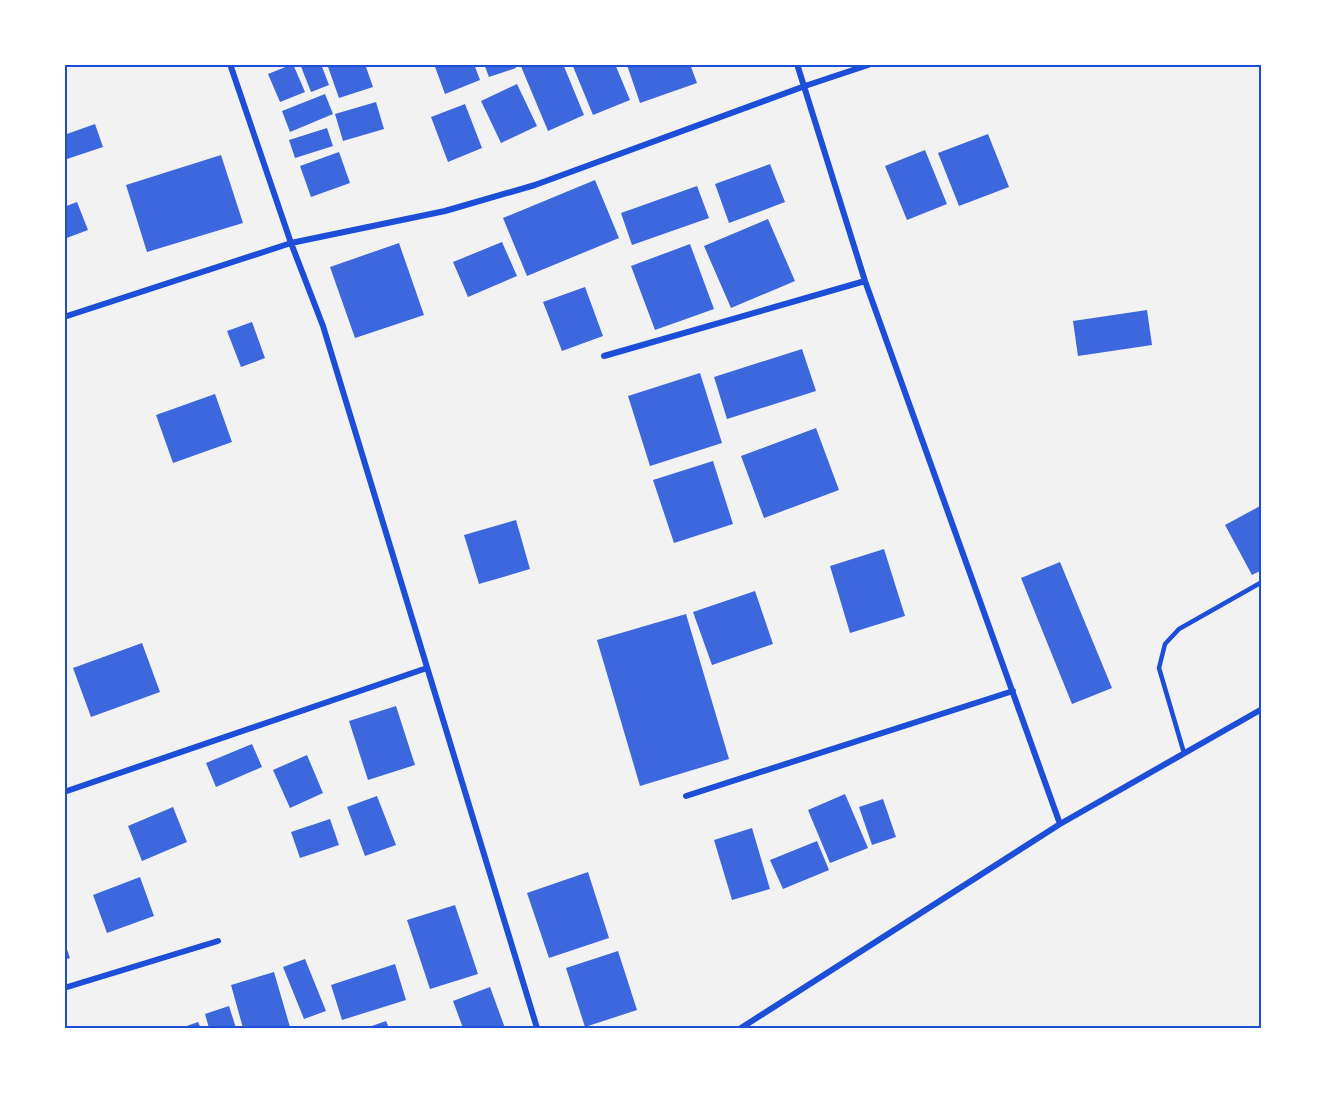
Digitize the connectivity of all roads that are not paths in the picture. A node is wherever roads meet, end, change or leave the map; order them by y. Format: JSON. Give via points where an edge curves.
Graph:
{"nodes":[{"id":1,"x":230,"y":64,"type":"edge"},
{"id":2,"x":797,"y":64,"type":"edge"},
{"id":3,"x":871,"y":64,"type":"edge"},
{"id":4,"x":805,"y":86,"type":"junction"},
{"id":5,"x":291,"y":243,"type":"junction"},
{"id":6,"x":866,"y":281,"type":"junction"},
{"id":7,"x":64,"y":317,"type":"edge"},
{"id":8,"x":604,"y":356,"type":"dead end"},
{"id":9,"x":1262,"y":582,"type":"edge"},
{"id":10,"x":427,"y":668,"type":"junction"},
{"id":11,"x":1013,"y":691,"type":"junction"},
{"id":12,"x":1262,"y":709,"type":"edge"},
{"id":13,"x":1184,"y":753,"type":"junction"},
{"id":14,"x":64,"y":792,"type":"edge"},
{"id":15,"x":686,"y":796,"type":"dead end"},
{"id":16,"x":1060,"y":824,"type":"junction"},
{"id":17,"x":218,"y":941,"type":"dead end"},
{"id":18,"x":64,"y":988,"type":"edge"},
{"id":19,"x":537,"y":1029,"type":"edge"},
{"id":20,"x":741,"y":1029,"type":"edge"}],
"edges":[{"from":1,"to":5,"type":"street"},
{"from":2,"to":4,"type":"street"},
{"from":3,"to":4,"type":"street"},
{"from":4,"to":5,"type":"street","via":[[535,185],[445,211]]},
{"from":4,"to":6,"type":"street"},
{"from":5,"to":7,"type":"street"},
{"from":5,"to":10,"type":"street","via":[[323,326]]},
{"from":6,"to":8,"type":"street"},
{"from":6,"to":11,"type":"street"},
{"from":9,"to":13,"type":"lane","via":[[1179,629],[1165,644],[1159,668]]},
{"from":10,"to":14,"type":"street"},
{"from":10,"to":19,"type":"street"},
{"from":11,"to":15,"type":"street"},
{"from":11,"to":16,"type":"street"},
{"from":12,"to":13,"type":"street"},
{"from":13,"to":16,"type":"street"},
{"from":16,"to":20,"type":"street"},
{"from":17,"to":18,"type":"street"}]}
